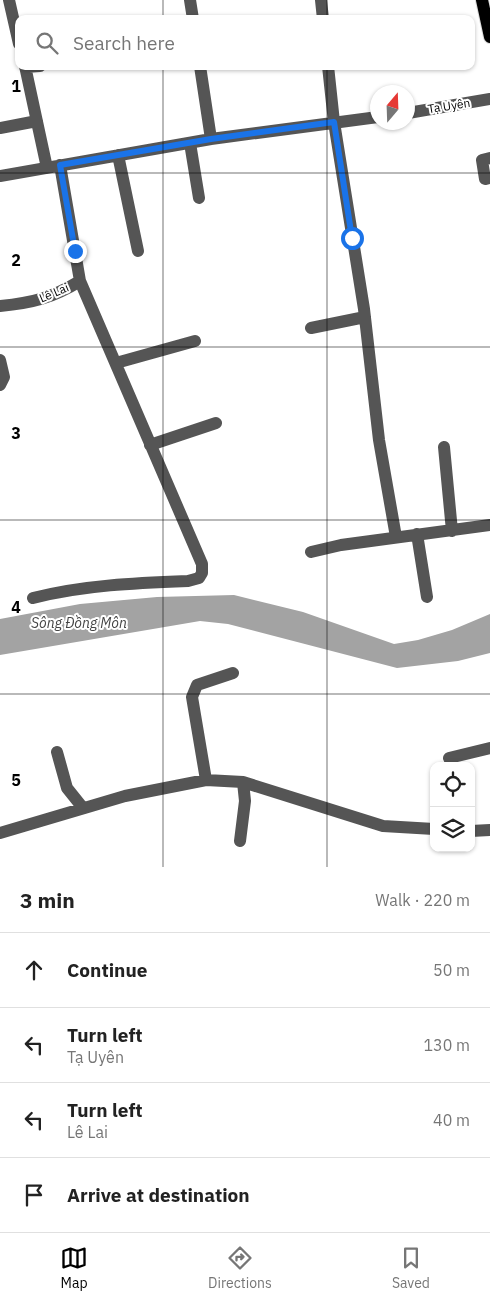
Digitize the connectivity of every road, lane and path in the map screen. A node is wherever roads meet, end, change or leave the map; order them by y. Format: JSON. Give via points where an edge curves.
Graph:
{"nodes":[{"id":1,"x":9,"y":0,"type":"edge"},
{"id":2,"x":190,"y":0,"type":"edge"},
{"id":3,"x":321,"y":0,"type":"edge"},
{"id":4,"x":482,"y":0,"type":"edge"},
{"id":5,"x":192,"y":15,"type":"edge"},
{"id":6,"x":323,"y":15,"type":"edge"},
{"id":7,"x":15,"y":26,"type":"edge"},
{"id":8,"x":490,"y":37,"type":"edge"},
{"id":9,"x":26,"y":70,"type":"edge"},
{"id":10,"x":201,"y":70,"type":"edge"},
{"id":11,"x":328,"y":70,"type":"edge"},
{"id":12,"x":490,"y":99,"type":"edge"},
{"id":13,"x":415,"y":112,"type":"edge"},
{"id":14,"x":370,"y":118,"type":"edge"},
{"id":15,"x":38,"y":121,"type":"junction"},
{"id":16,"x":334,"y":122,"type":"junction"},
{"id":17,"x":0,"y":128,"type":"edge"},
{"id":18,"x":211,"y":139,"type":"junction"},
{"id":19,"x":190,"y":142,"type":"junction"},
{"id":20,"x":118,"y":155,"type":"junction"},
{"id":21,"x":490,"y":158,"type":"edge"},
{"id":22,"x":60,"y":165,"type":"junction"},
{"id":23,"x":47,"y":168,"type":"junction"},
{"id":24,"x":0,"y":176,"type":"edge"},
{"id":25,"x":490,"y":178,"type":"edge"},
{"id":26,"x":199,"y":198,"type":"dead end"},
{"id":27,"x":138,"y":250,"type":"dead end"},
{"id":28,"x":80,"y":281,"type":"junction"},
{"id":29,"x":0,"y":306,"type":"edge"},
{"id":30,"x":365,"y":317,"type":"junction"},
{"id":31,"x":311,"y":328,"type":"dead end"},
{"id":32,"x":196,"y":341,"type":"dead end"},
{"id":33,"x":0,"y":360,"type":"edge"},
{"id":34,"x":116,"y":363,"type":"junction"},
{"id":35,"x":0,"y":385,"type":"edge"},
{"id":36,"x":216,"y":423,"type":"dead end"},
{"id":37,"x":150,"y":445,"type":"junction"},
{"id":38,"x":444,"y":447,"type":"dead end"},
{"id":39,"x":490,"y":525,"type":"edge"},
{"id":40,"x":452,"y":531,"type":"junction"},
{"id":41,"x":417,"y":534,"type":"junction"},
{"id":42,"x":396,"y":537,"type":"junction"},
{"id":43,"x":311,"y":552,"type":"dead end"},
{"id":44,"x":428,"y":597,"type":"dead end"},
{"id":45,"x":33,"y":598,"type":"dead end"},
{"id":46,"x":233,"y":673,"type":"dead end"},
{"id":47,"x":490,"y":748,"type":"edge"},
{"id":48,"x":57,"y":752,"type":"dead end"},
{"id":49,"x":449,"y":758,"type":"dead end"},
{"id":50,"x":206,"y":780,"type":"junction"},
{"id":51,"x":243,"y":782,"type":"junction"},
{"id":52,"x":83,"y":808,"type":"junction"},
{"id":53,"x":430,"y":829,"type":"edge"},
{"id":54,"x":475,"y":830,"type":"edge"},
{"id":55,"x":490,"y":830,"type":"edge"},
{"id":56,"x":0,"y":833,"type":"edge"},
{"id":57,"x":240,"y":841,"type":"dead end"}],
"edges":[{"from":1,"to":7,"type":"street"},
{"from":2,"to":5,"type":"street"},
{"from":3,"to":6,"type":"street"},
{"from":4,"to":8,"type":"main road"},
{"from":9,"to":15,"type":"street"},
{"from":10,"to":18,"type":"street"},
{"from":11,"to":16,"type":"street"},
{"from":12,"to":13,"type":"street","name":"Tạ Uyên"},
{"from":14,"to":16,"type":"street"},
{"from":15,"to":17,"type":"street"},
{"from":15,"to":23,"type":"street"},
{"from":16,"to":18,"type":"street"},
{"from":16,"to":30,"type":"street"},
{"from":18,"to":19,"type":"street"},
{"from":19,"to":20,"type":"street"},
{"from":19,"to":26,"type":"street"},
{"from":20,"to":22,"type":"street"},
{"from":20,"to":27,"type":"street"},
{"from":21,"to":25,"type":"street","via":[[482,160],[486,179]]},
{"from":22,"to":23,"type":"street"},
{"from":22,"to":28,"type":"street","name":"Lê Lai"},
{"from":23,"to":24,"type":"street"},
{"from":28,"to":29,"type":"street","name":"Lê Lai","via":[[56,295],[29,303]]},
{"from":28,"to":34,"type":"street"},
{"from":30,"to":31,"type":"street"},
{"from":30,"to":42,"type":"street","via":[[379,440]]},
{"from":32,"to":34,"type":"street"},
{"from":33,"to":35,"type":"street","via":[[4,377]]},
{"from":34,"to":37,"type":"street"},
{"from":36,"to":37,"type":"street"},
{"from":37,"to":45,"type":"street","via":[[202,564],[199,578],[63,591]]},
{"from":38,"to":40,"type":"street"},
{"from":39,"to":40,"type":"street"},
{"from":40,"to":41,"type":"street"},
{"from":41,"to":42,"type":"street"},
{"from":41,"to":44,"type":"street"},
{"from":42,"to":43,"type":"street"},
{"from":46,"to":50,"type":"street","via":[[197,685],[194,689],[192,698]]},
{"from":47,"to":49,"type":"street"},
{"from":48,"to":52,"type":"street","via":[[67,788]]},
{"from":50,"to":51,"type":"street"},
{"from":50,"to":52,"type":"street"},
{"from":51,"to":53,"type":"street","via":[[383,826]]},
{"from":51,"to":57,"type":"street","via":[[245,801]]},
{"from":52,"to":56,"type":"street"},
{"from":54,"to":55,"type":"street"}]}
